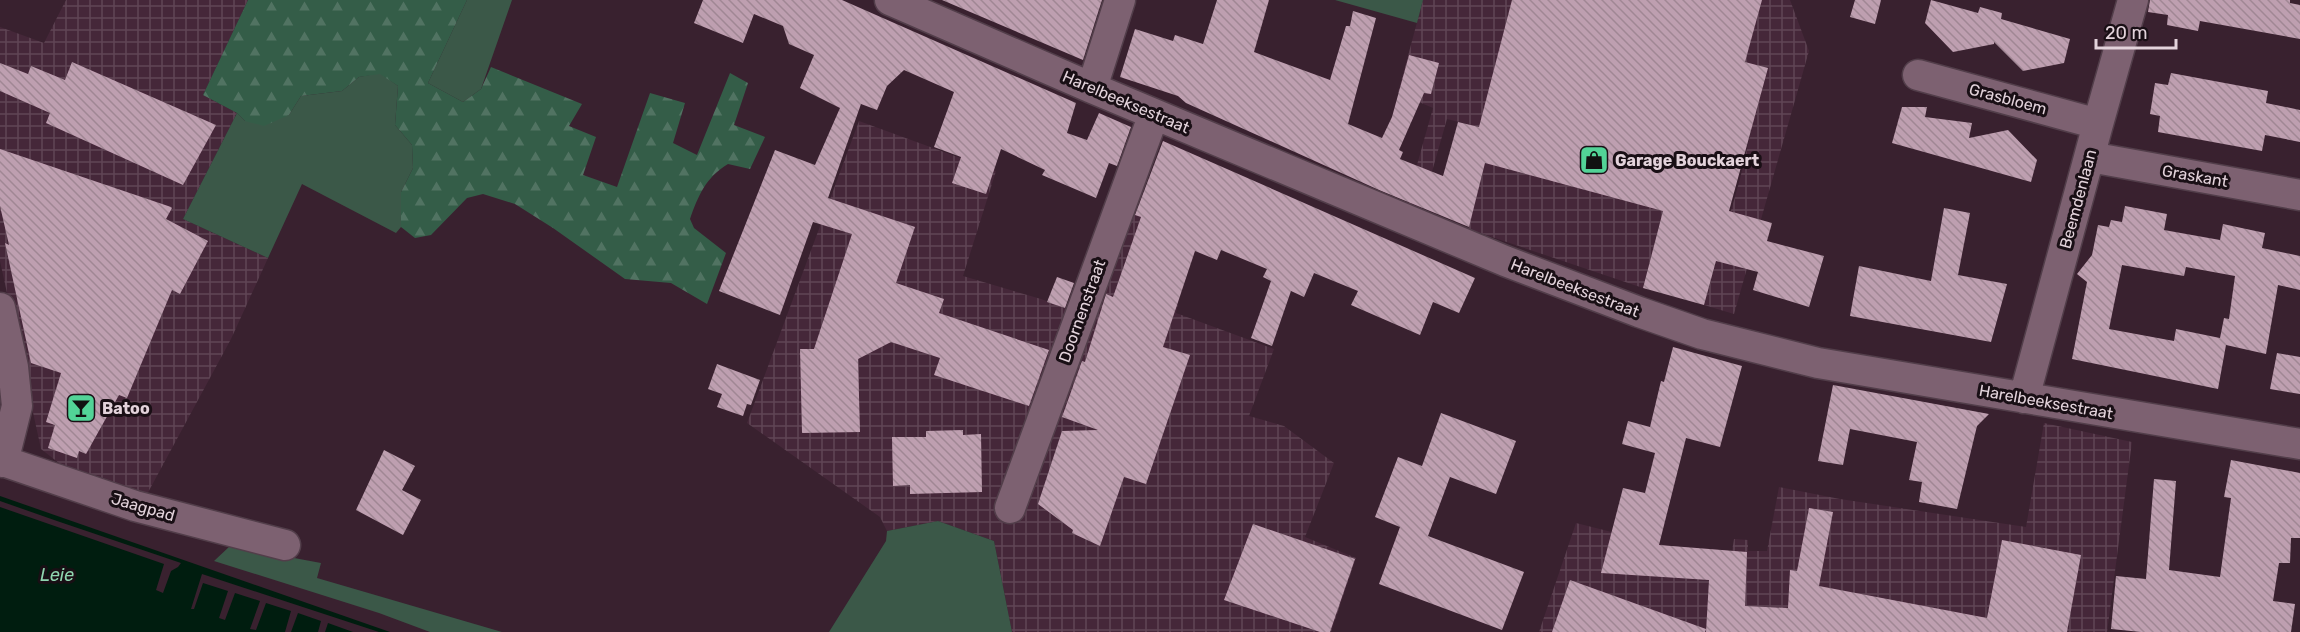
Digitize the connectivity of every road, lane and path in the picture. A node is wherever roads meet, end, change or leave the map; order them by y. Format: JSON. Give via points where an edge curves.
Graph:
{"nodes":[{"id":1,"x":890,"y":0,"type":"edge"},
{"id":2,"x":1120,"y":0,"type":"edge"},
{"id":3,"x":2133,"y":0,"type":"edge"},
{"id":4,"x":1918,"y":75,"type":"dead end"},
{"id":5,"x":1092,"y":87,"type":"junction"},
{"id":6,"x":1154,"y":114,"type":"junction"},
{"id":7,"x":2098,"y":124,"type":"junction"},
{"id":8,"x":2090,"y":157,"type":"junction"},
{"id":9,"x":2300,"y":195,"type":"edge"},
{"id":10,"x":0,"y":308,"type":"edge"},
{"id":11,"x":2024,"y":398,"type":"junction"},
{"id":12,"x":2300,"y":444,"type":"edge"},
{"id":13,"x":2,"y":461,"type":"edge"},
{"id":14,"x":1010,"y":508,"type":"dead end"},
{"id":15,"x":285,"y":545,"type":"dead end"}],
"edges":[{"from":1,"to":5,"type":"street","name":"Harelbeeksestraat"},
{"from":2,"to":5,"type":"street"},
{"from":3,"to":7,"type":"street","name":"Beemdenlaan"},
{"from":4,"to":7,"type":"street","name":"Grasbloem"},
{"from":5,"to":6,"type":"street","name":"Harelbeeksestraat"},
{"from":6,"to":11,"type":"street","name":"Harelbeeksestraat","via":[[1505,261],[1702,334],[1818,363]]},
{"from":6,"to":14,"type":"street","name":"Doornenstraat"},
{"from":7,"to":8,"type":"street","name":"Beemdenlaan"},
{"from":8,"to":9,"type":"street","name":"Graskant"},
{"from":8,"to":11,"type":"street","name":"Beemdenlaan"},
{"from":10,"to":13,"type":"street","via":[[17,406]]},
{"from":11,"to":12,"type":"street","name":"Harelbeeksestraat"},
{"from":13,"to":15,"type":"street","name":"Jaagpad","via":[[135,506]]}]}
